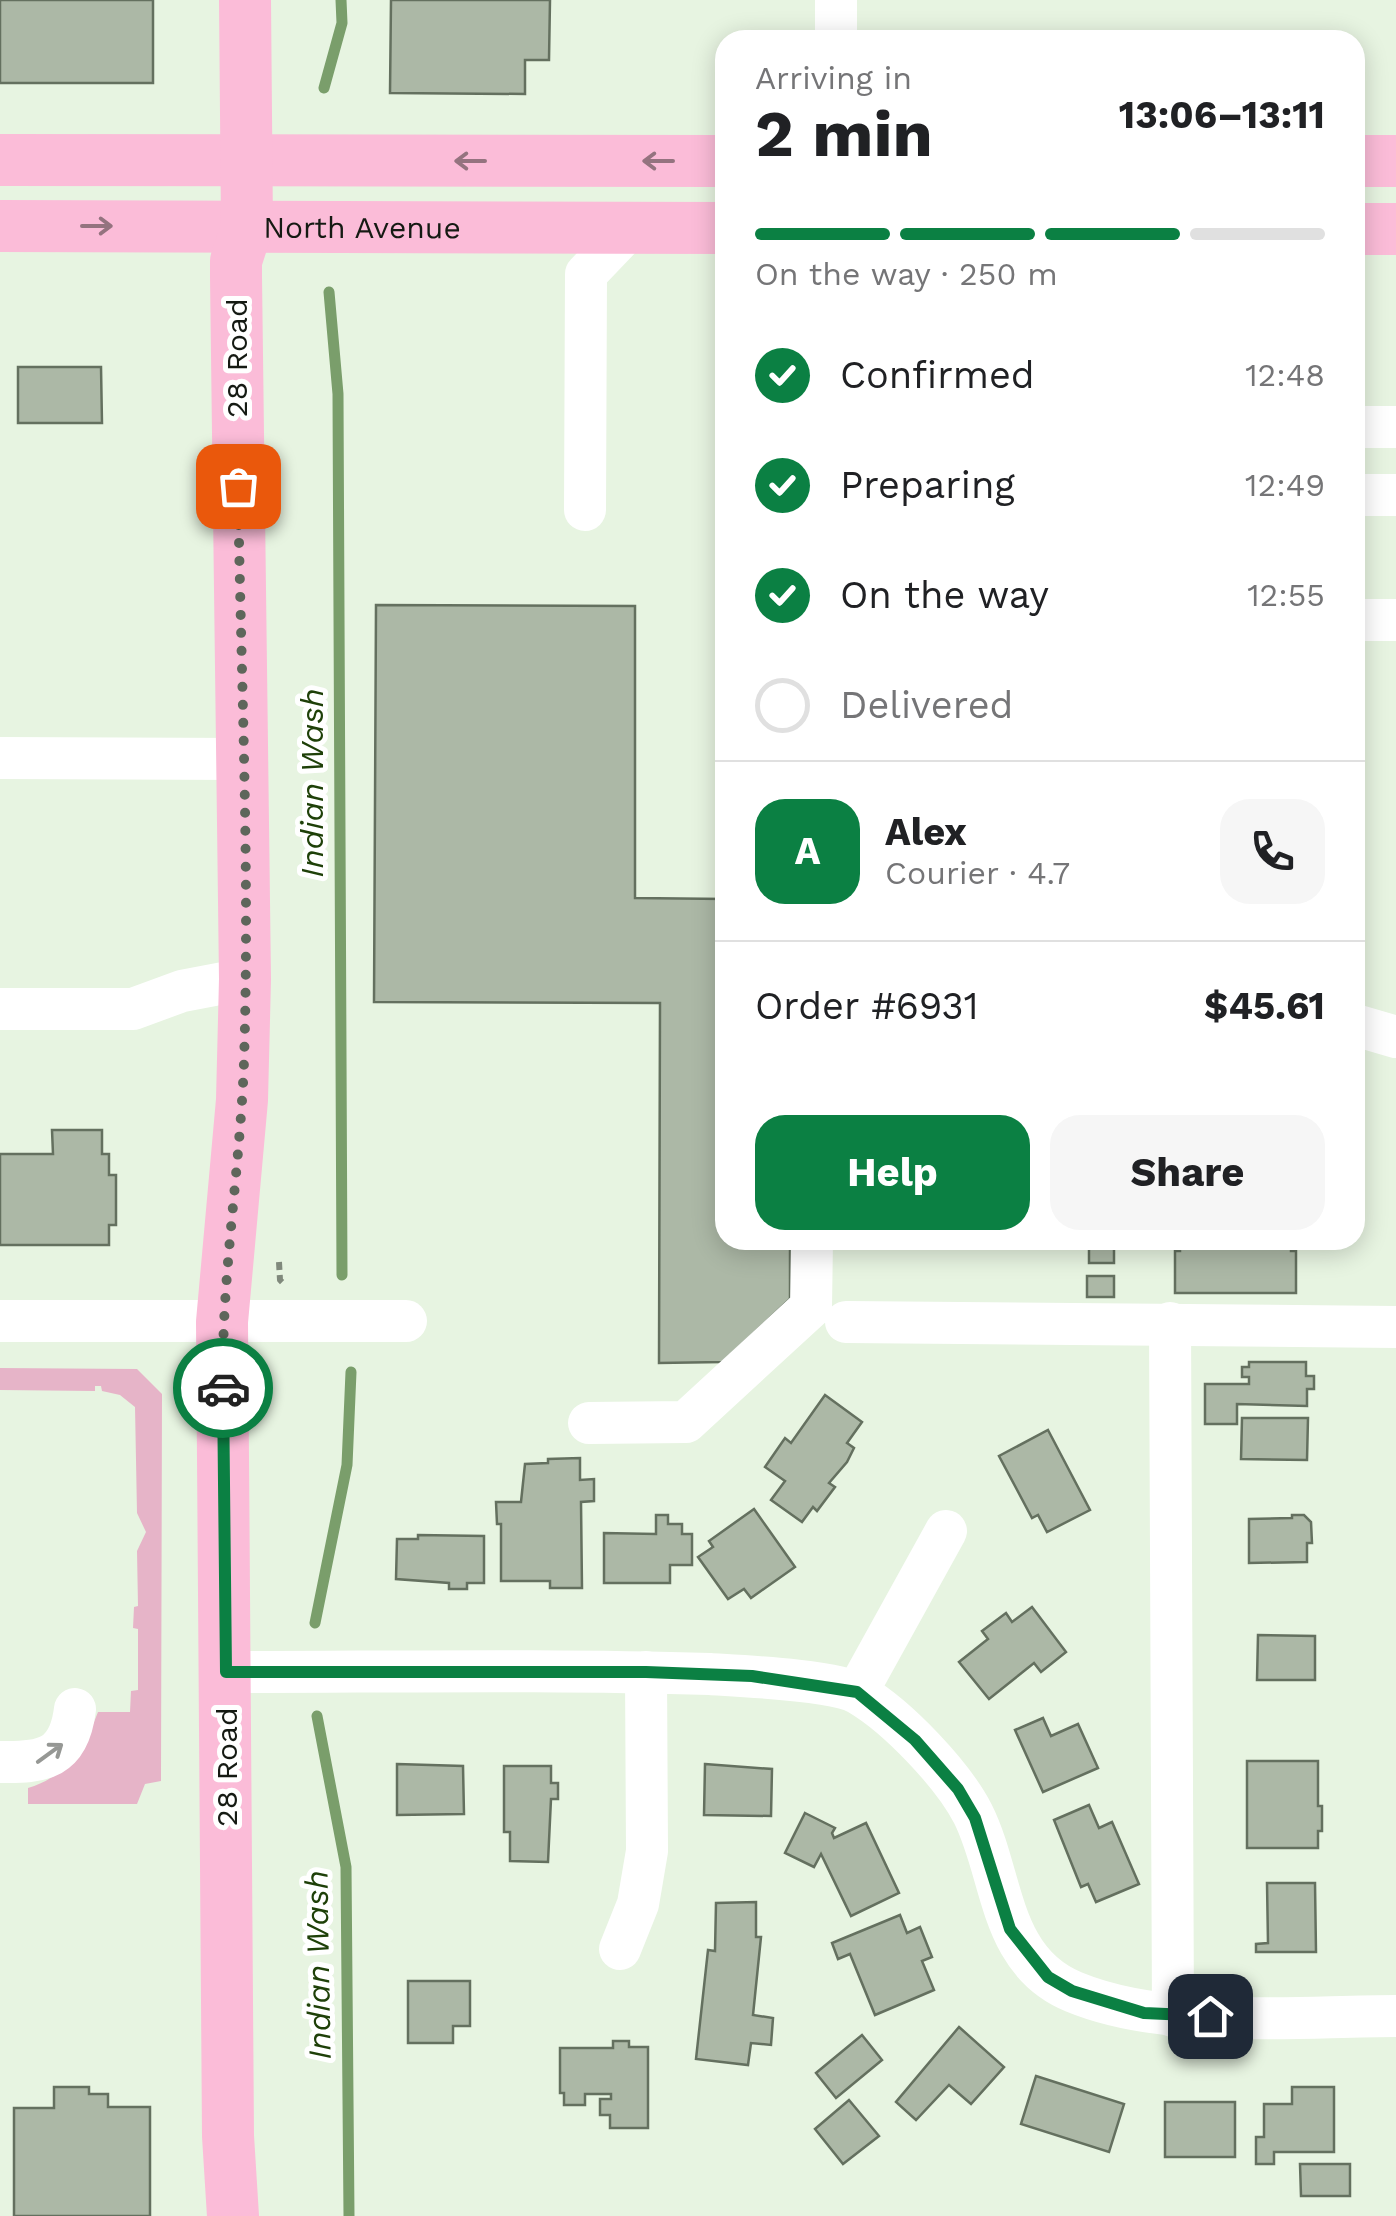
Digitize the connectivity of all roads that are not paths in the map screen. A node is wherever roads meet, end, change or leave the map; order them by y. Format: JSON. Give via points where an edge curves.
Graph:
{"nodes":[{"id":1,"x":245,"y":0,"type":"edge"},
{"id":2,"x":836,"y":0,"type":"edge"},
{"id":3,"x":836,"y":30,"type":"edge"},
{"id":4,"x":0,"y":160,"type":"edge"},
{"id":5,"x":246,"y":160,"type":"junction"},
{"id":6,"x":715,"y":160,"type":"edge"},
{"id":7,"x":1365,"y":160,"type":"edge"},
{"id":8,"x":1396,"y":160,"type":"edge"},
{"id":9,"x":715,"y":202,"type":"edge"},
{"id":10,"x":0,"y":226,"type":"edge"},
{"id":11,"x":247,"y":227,"type":"junction"},
{"id":12,"x":532,"y":228,"type":"junction"},
{"id":13,"x":630,"y":228,"type":"junction"},
{"id":14,"x":715,"y":228,"type":"edge"},
{"id":15,"x":1365,"y":229,"type":"edge"},
{"id":16,"x":1396,"y":230,"type":"edge"},
{"id":17,"x":586,"y":274,"type":"junction"},
{"id":18,"x":1365,"y":427,"type":"edge"},
{"id":19,"x":1396,"y":427,"type":"edge"},
{"id":20,"x":1365,"y":494,"type":"edge"},
{"id":21,"x":1396,"y":495,"type":"edge"},
{"id":22,"x":585,"y":510,"type":"dead end"},
{"id":23,"x":1365,"y":620,"type":"edge"},
{"id":24,"x":1396,"y":620,"type":"edge"},
{"id":25,"x":0,"y":758,"type":"edge"},
{"id":26,"x":244,"y":759,"type":"junction"},
{"id":27,"x":245,"y":979,"type":"junction"},
{"id":28,"x":0,"y":1008,"type":"edge"},
{"id":29,"x":1365,"y":1028,"type":"edge"},
{"id":30,"x":1396,"y":1037,"type":"edge"},
{"id":31,"x":812,"y":1250,"type":"edge"},
{"id":32,"x":0,"y":1321,"type":"edge"},
{"id":33,"x":406,"y":1321,"type":"dead end"},
{"id":34,"x":222,"y":1322,"type":"junction"},
{"id":35,"x":846,"y":1322,"type":"dead end"},
{"id":36,"x":1170,"y":1323,"type":"junction"},
{"id":37,"x":1396,"y":1327,"type":"edge"},
{"id":38,"x":589,"y":1423,"type":"dead end"},
{"id":39,"x":946,"y":1531,"type":"dead end"},
{"id":40,"x":226,"y":1672,"type":"junction"},
{"id":41,"x":646,"y":1672,"type":"junction"},
{"id":42,"x":857,"y":1692,"type":"junction"},
{"id":43,"x":75,"y":1709,"type":"dead end"},
{"id":44,"x":0,"y":1762,"type":"edge"},
{"id":45,"x":620,"y":1949,"type":"dead end"},
{"id":46,"x":1173,"y":2016,"type":"junction"},
{"id":47,"x":1396,"y":2016,"type":"edge"},
{"id":48,"x":233,"y":2216,"type":"edge"}],
"edges":[{"from":1,"to":5,"type":"main road","name":"28 Road"},
{"from":2,"to":3,"type":"street"},
{"from":4,"to":5,"type":"main road"},
{"from":6,"to":5,"type":"main road","one_way":true},
{"from":5,"to":11,"type":"main road","name":"28 Road"},
{"from":7,"to":8,"type":"main road"},
{"from":9,"to":12,"type":"main road","via":[[606,201]]},
{"from":10,"to":11,"type":"main road","name":"North Avenue","one_way":true},
{"from":11,"to":12,"type":"main road","name":"North Avenue"},
{"from":11,"to":26,"type":"main road","name":"28 Road","via":[[236,261]]},
{"from":12,"to":13,"type":"main road","name":"North Avenue"},
{"from":12,"to":17,"type":"street"},
{"from":13,"to":14,"type":"main road","name":"North Avenue"},
{"from":13,"to":17,"type":"street"},
{"from":15,"to":16,"type":"main road"},
{"from":17,"to":22,"type":"street"},
{"from":18,"to":19,"type":"street"},
{"from":20,"to":21,"type":"street"},
{"from":23,"to":24,"type":"street"},
{"from":25,"to":26,"type":"street"},
{"from":26,"to":27,"type":"main road","name":"28 Road"},
{"from":27,"to":28,"type":"street","via":[[133,1009]]},
{"from":27,"to":34,"type":"main road","name":"28 Road","via":[[242,1100]]},
{"from":29,"to":30,"type":"street"},
{"from":31,"to":38,"type":"street","via":[[811,1307],[686,1422]]},
{"from":32,"to":34,"type":"street"},
{"from":33,"to":34,"type":"street"},
{"from":34,"to":40,"type":"main road","name":"28 Road"},
{"from":35,"to":36,"type":"street"},
{"from":36,"to":37,"type":"street"},
{"from":36,"to":46,"type":"street"},
{"from":39,"to":42,"type":"street"},
{"from":40,"to":41,"type":"street"},
{"from":40,"to":48,"type":"main road","name":"28 Road"},
{"from":41,"to":42,"type":"street","via":[[752,1676]]},
{"from":41,"to":45,"type":"street","via":[[647,1851],[638,1904]]},
{"from":42,"to":46,"type":"street","via":[[915,1740],[958,1789],[975,1818],[1010,1929],[1048,1977],[1118,2006]]},
{"from":44,"to":43,"type":"street","one_way":true,"via":[[36,1763],[61,1748]]},
{"from":46,"to":47,"type":"street"}]}
